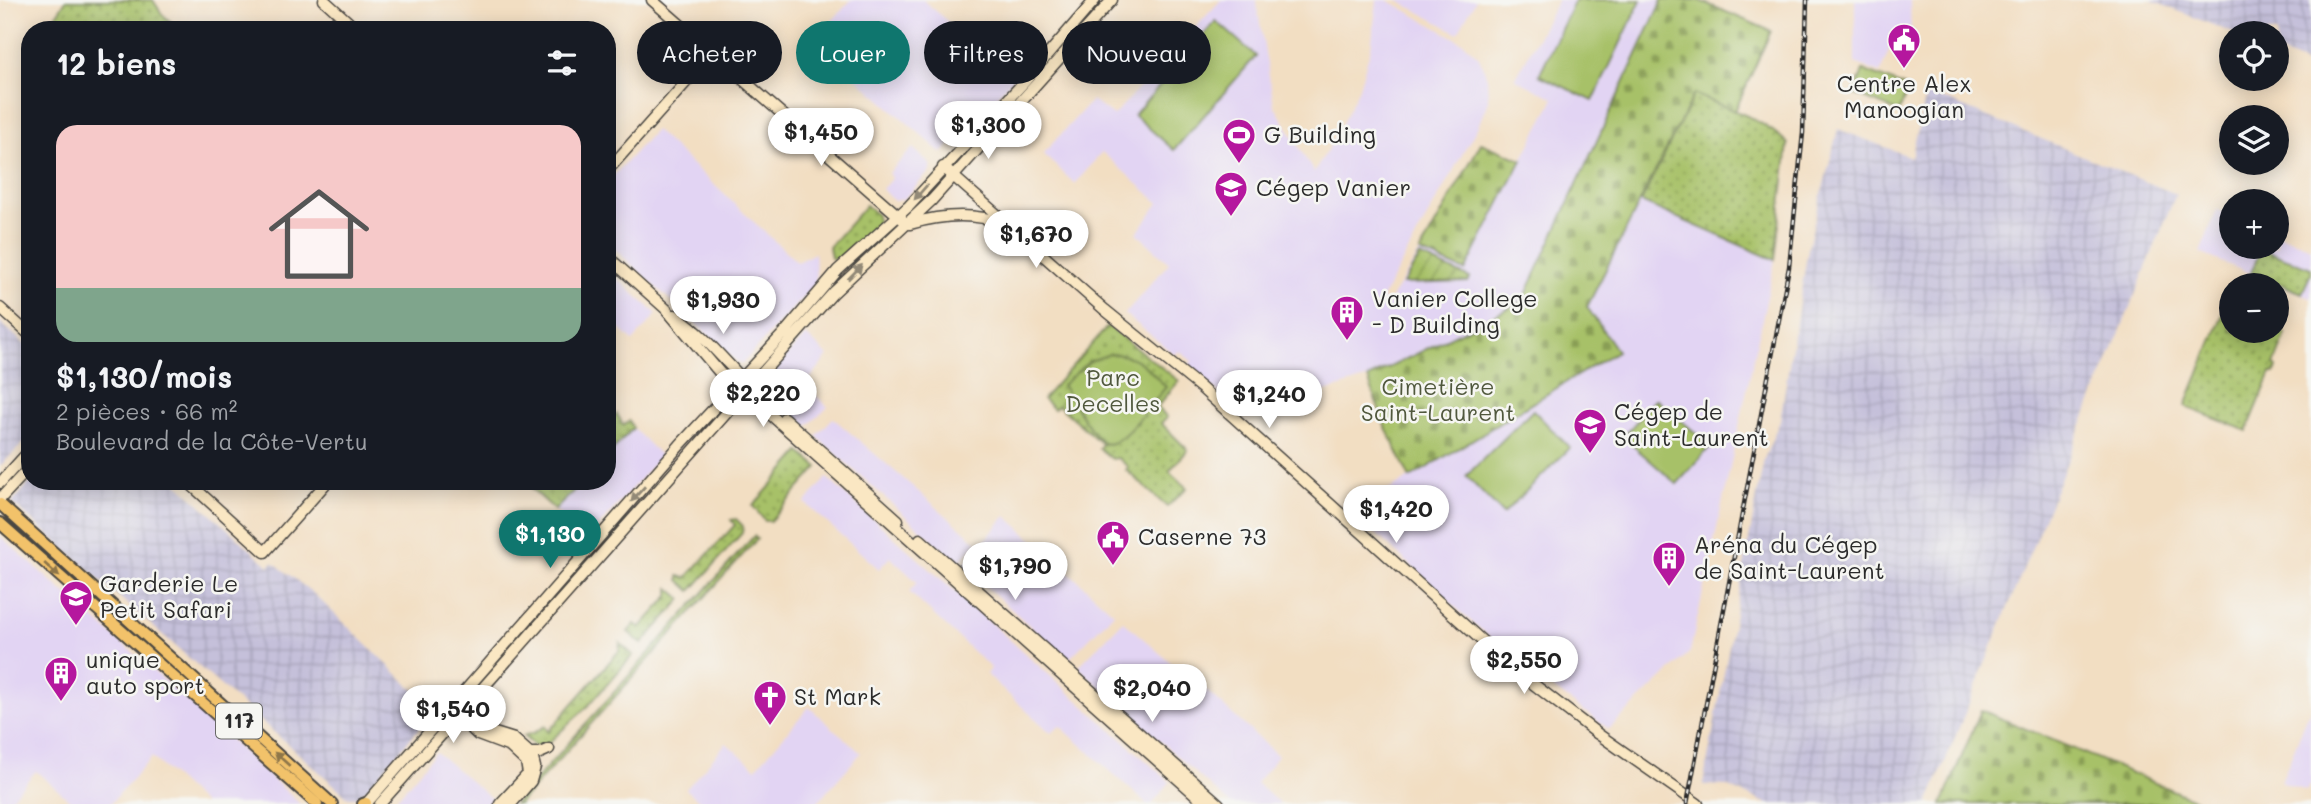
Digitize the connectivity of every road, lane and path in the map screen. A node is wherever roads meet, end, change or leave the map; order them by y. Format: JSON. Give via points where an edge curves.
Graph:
{"nodes":[{"id":1,"x":324,"y":0,"type":"edge"},
{"id":2,"x":652,"y":0,"type":"edge"},
{"id":3,"x":1095,"y":0,"type":"edge"},
{"id":4,"x":1112,"y":0,"type":"edge"},
{"id":5,"x":347,"y":21,"type":"edge"},
{"id":6,"x":676,"y":21,"type":"edge"},
{"id":7,"x":685,"y":84,"type":"edge"},
{"id":8,"x":748,"y":84,"type":"edge"},
{"id":9,"x":616,"y":161,"type":"edge"},
{"id":10,"x":943,"y":167,"type":"junction"},
{"id":11,"x":954,"y":177,"type":"junction"},
{"id":12,"x":898,"y":216,"type":"junction"},
{"id":13,"x":908,"y":224,"type":"junction"},
{"id":14,"x":1008,"y":225,"type":"junction"},
{"id":15,"x":616,"y":264,"type":"edge"},
{"id":16,"x":0,"y":308,"type":"edge"},
{"id":17,"x":21,"y":327,"type":"edge"},
{"id":18,"x":737,"y":382,"type":"junction"},
{"id":19,"x":747,"y":390,"type":"junction"},
{"id":20,"x":803,"y":440,"type":"junction"},
{"id":21,"x":21,"y":460,"type":"edge"},
{"id":22,"x":21,"y":478,"type":"edge"},
{"id":23,"x":0,"y":483,"type":"edge"},
{"id":24,"x":197,"y":490,"type":"edge"},
{"id":25,"x":320,"y":490,"type":"edge"},
{"id":26,"x":0,"y":502,"type":"edge"},
{"id":27,"x":0,"y":523,"type":"edge"},
{"id":28,"x":0,"y":531,"type":"edge"},
{"id":29,"x":24,"y":546,"type":"junction"},
{"id":30,"x":450,"y":707,"type":"junction"},
{"id":31,"x":459,"y":714,"type":"junction"},
{"id":32,"x":549,"y":749,"type":"dead end"},
{"id":33,"x":530,"y":753,"type":"junction"},
{"id":34,"x":530,"y":778,"type":"junction"},
{"id":35,"x":317,"y":804,"type":"edge"},
{"id":36,"x":332,"y":804,"type":"edge"},
{"id":37,"x":365,"y":804,"type":"edge"},
{"id":38,"x":380,"y":804,"type":"edge"},
{"id":39,"x":500,"y":804,"type":"edge"},
{"id":40,"x":510,"y":804,"type":"edge"},
{"id":41,"x":1206,"y":804,"type":"edge"},
{"id":42,"x":1219,"y":804,"type":"edge"},
{"id":43,"x":1698,"y":804,"type":"edge"}],
"edges":[{"from":1,"to":5,"type":"main road"},
{"from":2,"to":6,"type":"main road"},
{"from":3,"to":10,"type":"main road"},
{"from":4,"to":11,"type":"main road"},
{"from":7,"to":9,"type":"main road"},
{"from":8,"to":12,"type":"main road"},
{"from":10,"to":11,"type":"main road"},
{"from":10,"to":12,"type":"main road","one_way":true},
{"from":11,"to":13,"type":"main road"},
{"from":11,"to":14,"type":"main road"},
{"from":12,"to":13,"type":"main road"},
{"from":12,"to":18,"type":"main road","via":[[841,267]]},
{"from":13,"to":14,"type":"main road","via":[[976,216]]},
{"from":19,"to":13,"type":"main road","one_way":true,"via":[[833,293]]},
{"from":14,"to":43,"type":"main road","via":[[1200,387],[1510,666]]},
{"from":15,"to":18,"type":"main road","via":[[666,309],[717,370]]},
{"from":16,"to":17,"type":"main road"},
{"from":18,"to":19,"type":"main road"},
{"from":18,"to":30,"type":"main road","one_way":true},
{"from":19,"to":20,"type":"main road"},
{"from":19,"to":31,"type":"main road"},
{"from":20,"to":41,"type":"main road"},
{"from":20,"to":42,"type":"main road"},
{"from":21,"to":23,"type":"main road"},
{"from":22,"to":26,"type":"main road"},
{"from":24,"to":25,"type":"main road","via":[[265,552]]},
{"from":36,"to":26,"type":"main road","number":"117","one_way":true},
{"from":27,"to":29,"type":"main road","number":"117"},
{"from":28,"to":29,"type":"main road"},
{"from":29,"to":35,"type":"main road","number":"117","one_way":true},
{"from":30,"to":31,"type":"main road"},
{"from":30,"to":37,"type":"main road"},
{"from":31,"to":33,"type":"main road","via":[[485,730],[517,741]]},
{"from":31,"to":34,"type":"main road","via":[[478,735],[517,752],[526,762]]},
{"from":31,"to":38,"type":"main road"},
{"from":32,"to":33,"type":"main road"},
{"from":33,"to":34,"type":"main road","via":[[535,765]]},
{"from":34,"to":39,"type":"main road"},
{"from":34,"to":40,"type":"main road"}]}
